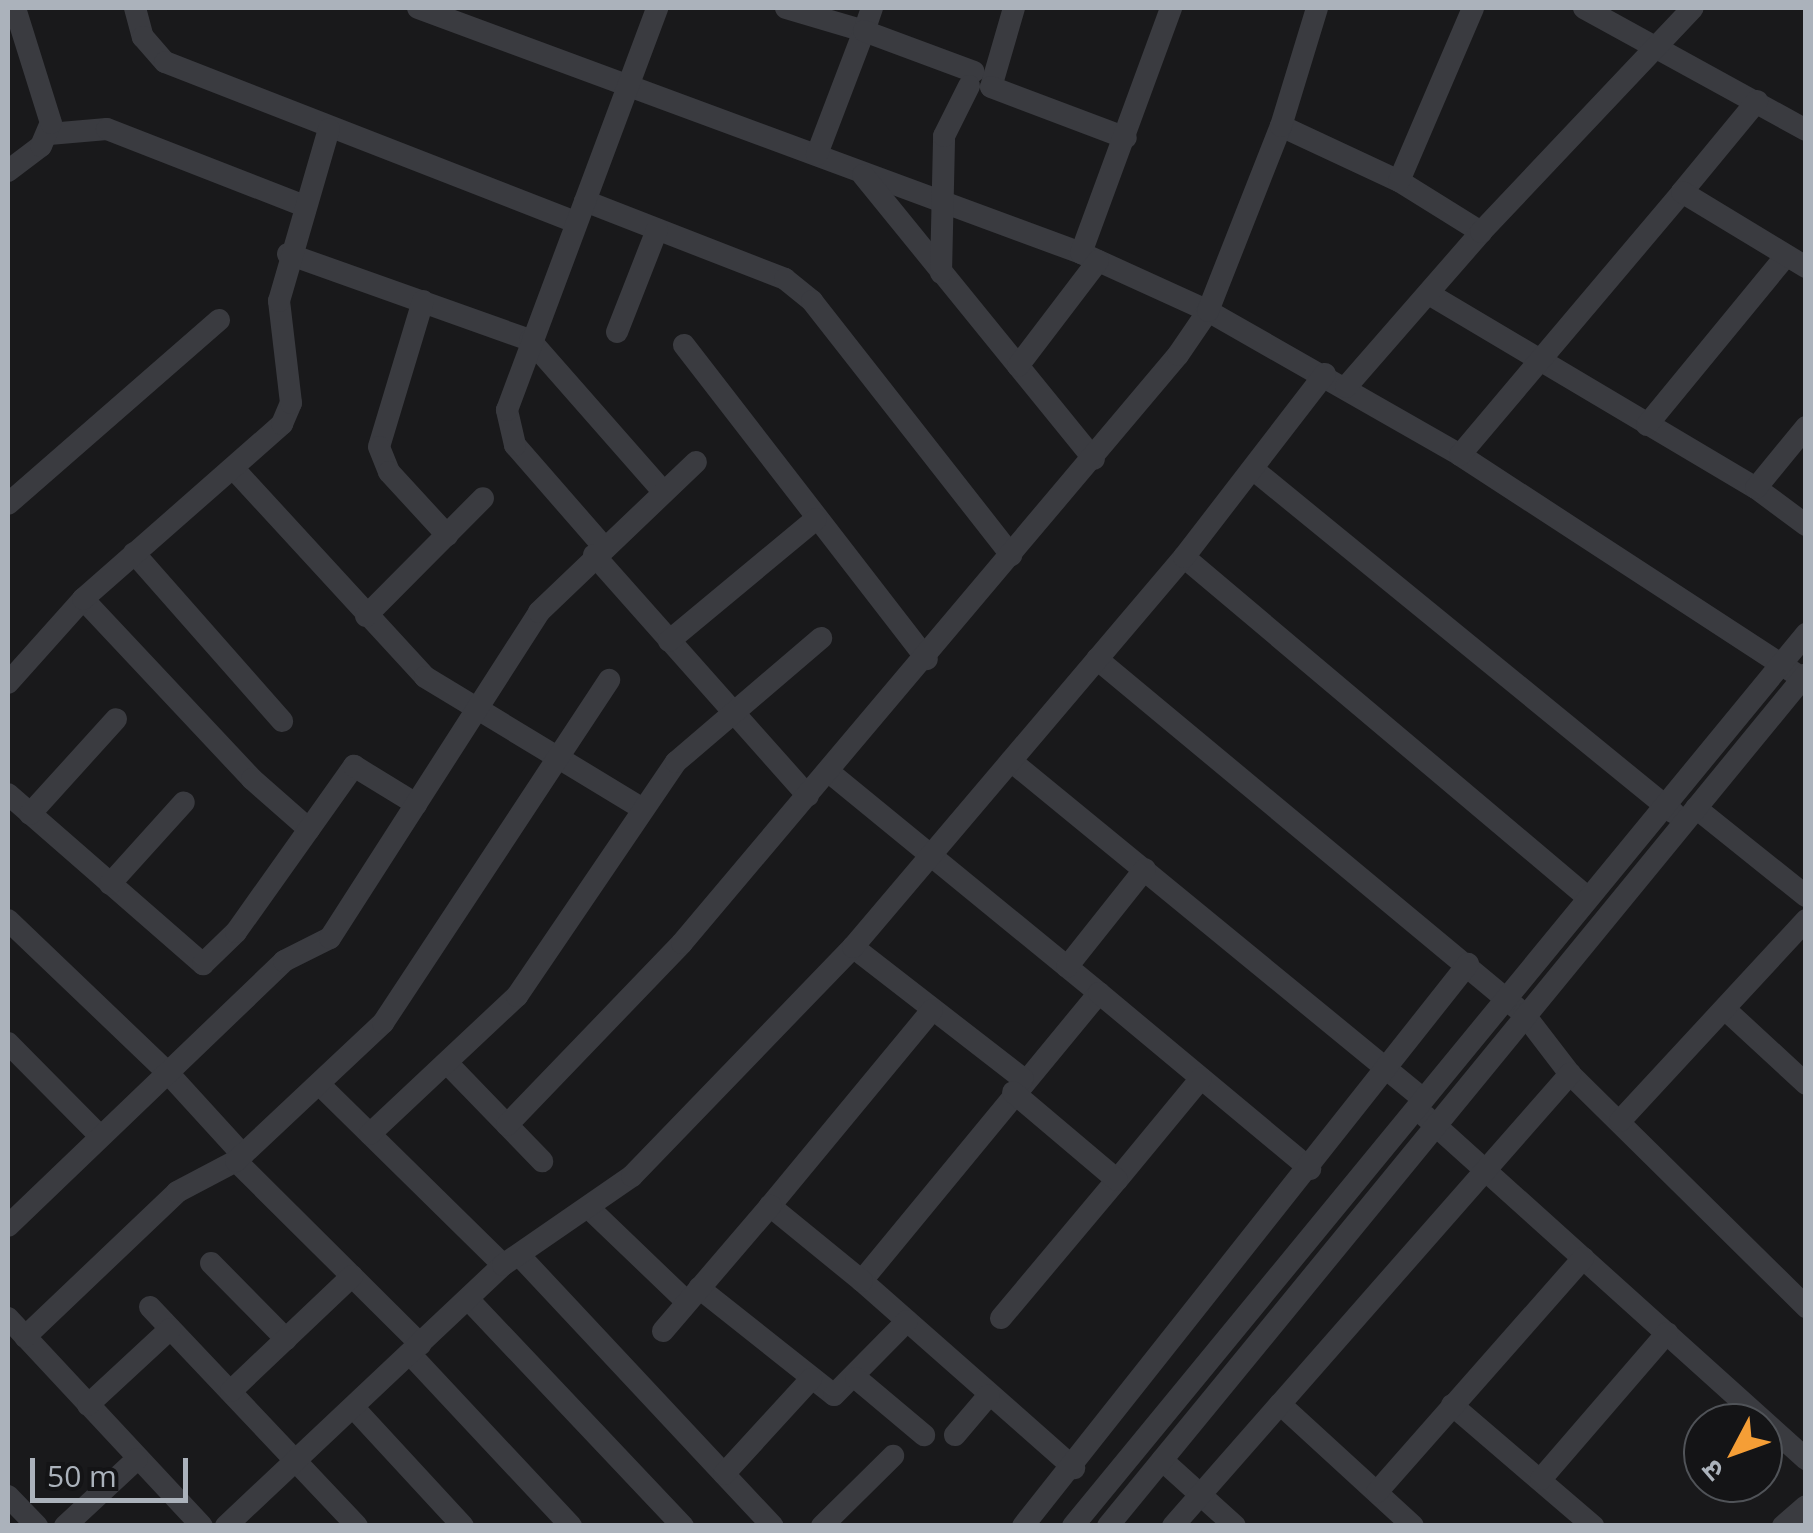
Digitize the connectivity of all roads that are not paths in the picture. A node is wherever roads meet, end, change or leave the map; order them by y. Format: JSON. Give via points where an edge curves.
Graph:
{"nodes":[{"id":1,"x":15,"y":8,"type":"edge"},
{"id":2,"x":135,"y":8,"type":"edge"},
{"id":3,"x":418,"y":8,"type":"edge"},
{"id":4,"x":657,"y":8,"type":"edge"},
{"id":5,"x":786,"y":8,"type":"edge"},
{"id":6,"x":872,"y":8,"type":"edge"},
{"id":7,"x":1014,"y":8,"type":"edge"},
{"id":8,"x":1171,"y":8,"type":"edge"},
{"id":9,"x":1317,"y":8,"type":"edge"},
{"id":10,"x":1472,"y":8,"type":"edge"},
{"id":11,"x":1584,"y":8,"type":"edge"},
{"id":12,"x":1693,"y":8,"type":"edge"},
{"id":13,"x":864,"y":32,"type":"junction"},
{"id":14,"x":1654,"y":44,"type":"junction"},
{"id":15,"x":628,"y":84,"type":"junction"},
{"id":16,"x":1756,"y":101,"type":"junction"},
{"id":17,"x":1281,"y":126,"type":"junction"},
{"id":18,"x":330,"y":129,"type":"junction"},
{"id":19,"x":1806,"y":130,"type":"edge"},
{"id":20,"x":48,"y":134,"type":"junction"},
{"id":21,"x":1126,"y":138,"type":"junction"},
{"id":22,"x":817,"y":154,"type":"junction"},
{"id":23,"x":8,"y":172,"type":"edge"},
{"id":24,"x":861,"y":172,"type":"junction"},
{"id":25,"x":1399,"y":181,"type":"junction"},
{"id":26,"x":1682,"y":192,"type":"junction"},
{"id":27,"x":940,"y":201,"type":"junction"},
{"id":28,"x":305,"y":206,"type":"junction"},
{"id":29,"x":581,"y":212,"type":"junction"},
{"id":30,"x":657,"y":230,"type":"junction"},
{"id":31,"x":1482,"y":232,"type":"junction"},
{"id":32,"x":288,"y":254,"type":"junction"},
{"id":33,"x":1090,"y":257,"type":"junction"},
{"id":34,"x":1796,"y":261,"type":"edge"},
{"id":35,"x":942,"y":273,"type":"junction"},
{"id":36,"x":1428,"y":294,"type":"junction"},
{"id":37,"x":423,"y":302,"type":"junction"},
{"id":38,"x":1208,"y":311,"type":"junction"},
{"id":39,"x":219,"y":320,"type":"dead end"},
{"id":40,"x":617,"y":332,"type":"dead end"},
{"id":41,"x":530,"y":340,"type":"junction"},
{"id":42,"x":684,"y":345,"type":"dead end"},
{"id":43,"x":1538,"y":362,"type":"junction"},
{"id":44,"x":1018,"y":366,"type":"junction"},
{"id":45,"x":1325,"y":374,"type":"junction"},
{"id":46,"x":1346,"y":387,"type":"junction"},
{"id":47,"x":1647,"y":424,"type":"junction"},
{"id":48,"x":1806,"y":427,"type":"edge"},
{"id":49,"x":1460,"y":455,"type":"junction"},
{"id":50,"x":1094,"y":459,"type":"junction"},
{"id":51,"x":696,"y":462,"type":"dead end"},
{"id":52,"x":234,"y":469,"type":"junction"},
{"id":53,"x":1254,"y":470,"type":"junction"},
{"id":54,"x":1756,"y":488,"type":"junction"},
{"id":55,"x":662,"y":490,"type":"junction"},
{"id":56,"x":483,"y":498,"type":"dead end"},
{"id":57,"x":8,"y":504,"type":"edge"},
{"id":58,"x":816,"y":519,"type":"junction"},
{"id":59,"x":1806,"y":525,"type":"edge"},
{"id":60,"x":446,"y":535,"type":"junction"},
{"id":61,"x":598,"y":550,"type":"junction"},
{"id":62,"x":134,"y":553,"type":"junction"},
{"id":63,"x":1011,"y":556,"type":"junction"},
{"id":64,"x":1184,"y":558,"type":"junction"},
{"id":65,"x":83,"y":599,"type":"junction"},
{"id":66,"x":366,"y":616,"type":"junction"},
{"id":67,"x":1806,"y":634,"type":"edge"},
{"id":68,"x":821,"y":638,"type":"dead end"},
{"id":69,"x":669,"y":640,"type":"junction"},
{"id":70,"x":927,"y":659,"type":"junction"},
{"id":71,"x":1097,"y":659,"type":"junction"},
{"id":72,"x":1782,"y":663,"type":"junction"},
{"id":73,"x":1804,"y":676,"type":"edge"},
{"id":74,"x":610,"y":680,"type":"dead end"},
{"id":75,"x":8,"y":682,"type":"edge"},
{"id":76,"x":476,"y":705,"type":"junction"},
{"id":77,"x":732,"y":712,"type":"junction"},
{"id":78,"x":116,"y":720,"type":"dead end"},
{"id":79,"x":282,"y":720,"type":"dead end"},
{"id":80,"x":560,"y":755,"type":"junction"},
{"id":81,"x":1011,"y":761,"type":"junction"},
{"id":82,"x":829,"y":772,"type":"junction"},
{"id":83,"x":8,"y":794,"type":"edge"},
{"id":84,"x":808,"y":796,"type":"junction"},
{"id":85,"x":184,"y":802,"type":"dead end"},
{"id":86,"x":416,"y":804,"type":"junction"},
{"id":87,"x":1664,"y":804,"type":"junction"},
{"id":88,"x":641,"y":808,"type":"junction"},
{"id":89,"x":30,"y":814,"type":"junction"},
{"id":90,"x":1690,"y":815,"type":"junction"},
{"id":91,"x":309,"y":829,"type":"junction"},
{"id":92,"x":929,"y":858,"type":"junction"},
{"id":93,"x":1145,"y":869,"type":"junction"},
{"id":94,"x":110,"y":884,"type":"junction"},
{"id":95,"x":1586,"y":896,"type":"junction"},
{"id":96,"x":1806,"y":896,"type":"edge"},
{"id":97,"x":8,"y":920,"type":"edge"},
{"id":98,"x":1806,"y":920,"type":"edge"},
{"id":99,"x":853,"y":947,"type":"junction"},
{"id":100,"x":1468,"y":964,"type":"junction"},
{"id":101,"x":1066,"y":967,"type":"junction"},
{"id":102,"x":1099,"y":994,"type":"junction"},
{"id":103,"x":1504,"y":996,"type":"junction"},
{"id":104,"x":932,"y":1010,"type":"junction"},
{"id":105,"x":1727,"y":1011,"type":"junction"},
{"id":106,"x":1524,"y":1014,"type":"junction"},
{"id":107,"x":8,"y":1043,"type":"edge"},
{"id":108,"x":448,"y":1065,"type":"junction"},
{"id":109,"x":1383,"y":1066,"type":"junction"},
{"id":110,"x":168,"y":1072,"type":"junction"},
{"id":111,"x":1570,"y":1074,"type":"junction"},
{"id":112,"x":1201,"y":1078,"type":"junction"},
{"id":113,"x":319,"y":1084,"type":"junction"},
{"id":114,"x":1806,"y":1084,"type":"edge"},
{"id":115,"x":1018,"y":1086,"type":"junction"},
{"id":116,"x":1418,"y":1103,"type":"junction"},
{"id":117,"x":1620,"y":1121,"type":"junction"},
{"id":118,"x":507,"y":1125,"type":"junction"},
{"id":119,"x":1435,"y":1125,"type":"junction"},
{"id":120,"x":370,"y":1134,"type":"junction"},
{"id":121,"x":100,"y":1136,"type":"junction"},
{"id":122,"x":240,"y":1158,"type":"junction"},
{"id":123,"x":542,"y":1162,"type":"dead end"},
{"id":124,"x":1315,"y":1162,"type":"junction"},
{"id":125,"x":1484,"y":1170,"type":"junction"},
{"id":126,"x":1117,"y":1180,"type":"junction"},
{"id":127,"x":1354,"y":1182,"type":"junction"},
{"id":128,"x":770,"y":1206,"type":"junction"},
{"id":129,"x":591,"y":1210,"type":"junction"},
{"id":130,"x":12,"y":1214,"type":"edge"},
{"id":131,"x":1582,"y":1258,"type":"junction"},
{"id":132,"x":511,"y":1260,"type":"junction"},
{"id":133,"x":211,"y":1263,"type":"dead end"},
{"id":134,"x":352,"y":1276,"type":"junction"},
{"id":135,"x":862,"y":1281,"type":"junction"},
{"id":136,"x":693,"y":1295,"type":"junction"},
{"id":137,"x":468,"y":1299,"type":"junction"},
{"id":138,"x":150,"y":1307,"type":"dead end"},
{"id":139,"x":1806,"y":1307,"type":"edge"},
{"id":140,"x":8,"y":1318,"type":"edge"},
{"id":141,"x":1001,"y":1318,"type":"dead end"},
{"id":142,"x":907,"y":1320,"type":"junction"},
{"id":143,"x":170,"y":1328,"type":"junction"},
{"id":144,"x":663,"y":1331,"type":"dead end"},
{"id":145,"x":1667,"y":1333,"type":"junction"},
{"id":146,"x":25,"y":1337,"type":"junction"},
{"id":147,"x":286,"y":1339,"type":"junction"},
{"id":148,"x":1221,"y":1344,"type":"junction"},
{"id":149,"x":416,"y":1350,"type":"junction"},
{"id":150,"x":1242,"y":1361,"type":"junction"},
{"id":151,"x":856,"y":1378,"type":"junction"},
{"id":152,"x":811,"y":1379,"type":"junction"},
{"id":153,"x":231,"y":1392,"type":"junction"},
{"id":154,"x":989,"y":1395,"type":"junction"},
{"id":155,"x":1280,"y":1404,"type":"junction"},
{"id":156,"x":88,"y":1405,"type":"junction"},
{"id":157,"x":1452,"y":1405,"type":"junction"},
{"id":158,"x":353,"y":1407,"type":"junction"},
{"id":159,"x":924,"y":1435,"type":"dead end"},
{"id":160,"x":955,"y":1436,"type":"dead end"},
{"id":161,"x":893,"y":1456,"type":"dead end"},
{"id":162,"x":1806,"y":1458,"type":"edge"},
{"id":163,"x":138,"y":1459,"type":"junction"},
{"id":164,"x":294,"y":1460,"type":"junction"},
{"id":165,"x":1162,"y":1460,"type":"junction"},
{"id":166,"x":1074,"y":1468,"type":"junction"},
{"id":167,"x":724,"y":1474,"type":"junction"},
{"id":168,"x":1541,"y":1479,"type":"junction"},
{"id":169,"x":1377,"y":1492,"type":"junction"},
{"id":170,"x":1201,"y":1494,"type":"junction"},
{"id":171,"x":8,"y":1496,"type":"edge"},
{"id":172,"x":1806,"y":1506,"type":"edge"},
{"id":173,"x":37,"y":1526,"type":"edge"},
{"id":174,"x":65,"y":1526,"type":"edge"},
{"id":175,"x":202,"y":1526,"type":"edge"},
{"id":176,"x":226,"y":1526,"type":"edge"},
{"id":177,"x":357,"y":1526,"type":"edge"},
{"id":178,"x":464,"y":1526,"type":"edge"},
{"id":179,"x":571,"y":1526,"type":"edge"},
{"id":180,"x":682,"y":1526,"type":"edge"},
{"id":181,"x":774,"y":1526,"type":"edge"},
{"id":182,"x":822,"y":1526,"type":"edge"},
{"id":183,"x":1023,"y":1526,"type":"edge"},
{"id":184,"x":1073,"y":1526,"type":"edge"},
{"id":185,"x":1108,"y":1526,"type":"edge"},
{"id":186,"x":1174,"y":1526,"type":"edge"},
{"id":187,"x":1235,"y":1526,"type":"edge"},
{"id":188,"x":1413,"y":1526,"type":"edge"},
{"id":189,"x":1594,"y":1526,"type":"edge"},
{"id":190,"x":1782,"y":1526,"type":"edge"}],
"edges":[{"from":1,"to":20,"type":"street","via":[[49,110]]},
{"from":2,"to":18,"type":"street","via":[[143,37],[165,62]]},
{"from":3,"to":15,"type":"street"},
{"from":4,"to":15,"type":"street"},
{"from":5,"to":13,"type":"street"},
{"from":6,"to":13,"type":"street"},
{"from":7,"to":21,"type":"street","via":[[990,87]]},
{"from":8,"to":21,"type":"street"},
{"from":9,"to":17,"type":"street"},
{"from":10,"to":25,"type":"street"},
{"from":11,"to":14,"type":"street"},
{"from":12,"to":14,"type":"street"},
{"from":13,"to":22,"type":"street"},
{"from":13,"to":27,"type":"street","via":[[972,79],[944,136]]},
{"from":14,"to":16,"type":"street"},
{"from":14,"to":31,"type":"street"},
{"from":15,"to":22,"type":"street"},
{"from":15,"to":29,"type":"street"},
{"from":16,"to":19,"type":"street"},
{"from":16,"to":26,"type":"street"},
{"from":17,"to":25,"type":"street"},
{"from":17,"to":38,"type":"street"},
{"from":18,"to":28,"type":"street"},
{"from":18,"to":29,"type":"street"},
{"from":20,"to":23,"type":"street"},
{"from":20,"to":28,"type":"street","via":[[108,129]]},
{"from":21,"to":33,"type":"street"},
{"from":22,"to":24,"type":"street"},
{"from":24,"to":27,"type":"street"},
{"from":24,"to":35,"type":"street"},
{"from":25,"to":31,"type":"street"},
{"from":26,"to":34,"type":"street"},
{"from":26,"to":43,"type":"street"},
{"from":27,"to":33,"type":"street"},
{"from":27,"to":35,"type":"street"},
{"from":28,"to":32,"type":"street"},
{"from":29,"to":30,"type":"street"},
{"from":29,"to":41,"type":"street"},
{"from":30,"to":40,"type":"street"},
{"from":30,"to":63,"type":"street","via":[[786,280],[812,300]]},
{"from":31,"to":36,"type":"street"},
{"from":32,"to":37,"type":"street"},
{"from":32,"to":52,"type":"street","via":[[279,331],[291,403],[282,424]]},
{"from":33,"to":38,"type":"street"},
{"from":33,"to":44,"type":"street"},
{"from":34,"to":47,"type":"street"},
{"from":35,"to":44,"type":"street"},
{"from":36,"to":43,"type":"street"},
{"from":36,"to":46,"type":"street"},
{"from":37,"to":41,"type":"street"},
{"from":37,"to":60,"type":"street","via":[[379,447],[389,472]]},
{"from":38,"to":45,"type":"street"},
{"from":38,"to":50,"type":"street"},
{"from":39,"to":57,"type":"street"},
{"from":41,"to":55,"type":"street"},
{"from":41,"to":61,"type":"street","via":[[507,428]]},
{"from":42,"to":58,"type":"street"},
{"from":43,"to":47,"type":"street"},
{"from":43,"to":49,"type":"street"},
{"from":44,"to":50,"type":"street"},
{"from":45,"to":46,"type":"street"},
{"from":45,"to":53,"type":"street"},
{"from":46,"to":49,"type":"street"},
{"from":47,"to":54,"type":"street"},
{"from":48,"to":54,"type":"street"},
{"from":49,"to":72,"type":"street"},
{"from":50,"to":63,"type":"street"},
{"from":51,"to":55,"type":"street"},
{"from":52,"to":62,"type":"street"},
{"from":52,"to":66,"type":"street"},
{"from":53,"to":64,"type":"street"},
{"from":53,"to":87,"type":"street"},
{"from":54,"to":59,"type":"street"},
{"from":55,"to":61,"type":"street"},
{"from":56,"to":60,"type":"street"},
{"from":58,"to":69,"type":"street"},
{"from":58,"to":70,"type":"street"},
{"from":60,"to":66,"type":"street"},
{"from":61,"to":69,"type":"street"},
{"from":61,"to":76,"type":"street","via":[[539,612]]},
{"from":62,"to":65,"type":"street"},
{"from":62,"to":79,"type":"street"},
{"from":63,"to":70,"type":"street"},
{"from":64,"to":71,"type":"street"},
{"from":64,"to":95,"type":"street"},
{"from":65,"to":75,"type":"street"},
{"from":65,"to":91,"type":"street","via":[[241,769]]},
{"from":66,"to":76,"type":"street","via":[[425,676]]},
{"from":67,"to":72,"type":"street"},
{"from":68,"to":77,"type":"street"},
{"from":69,"to":77,"type":"street"},
{"from":70,"to":82,"type":"street"},
{"from":71,"to":81,"type":"street"},
{"from":71,"to":100,"type":"street"},
{"from":72,"to":73,"type":"street"},
{"from":72,"to":87,"type":"street"},
{"from":73,"to":90,"type":"street"},
{"from":74,"to":80,"type":"street"},
{"from":76,"to":80,"type":"street"},
{"from":76,"to":86,"type":"street"},
{"from":77,"to":84,"type":"street"},
{"from":77,"to":88,"type":"street","via":[[676,762]]},
{"from":78,"to":89,"type":"street"},
{"from":80,"to":88,"type":"street"},
{"from":80,"to":113,"type":"street","via":[[400,1005]]},
{"from":81,"to":92,"type":"street"},
{"from":81,"to":93,"type":"street"},
{"from":82,"to":84,"type":"street"},
{"from":82,"to":92,"type":"street"},
{"from":83,"to":89,"type":"street"},
{"from":84,"to":118,"type":"street","via":[[591,1043]]},
{"from":85,"to":94,"type":"street"},
{"from":86,"to":91,"type":"street","via":[[354,766]]},
{"from":86,"to":110,"type":"street","via":[[330,938],[284,961]]},
{"from":87,"to":90,"type":"street"},
{"from":87,"to":95,"type":"street"},
{"from":88,"to":108,"type":"street","via":[[516,996]]},
{"from":89,"to":94,"type":"street"},
{"from":90,"to":96,"type":"street"},
{"from":90,"to":106,"type":"street"},
{"from":91,"to":94,"type":"street","via":[[236,932],[203,964]]},
{"from":92,"to":99,"type":"street"},
{"from":92,"to":101,"type":"street"},
{"from":93,"to":101,"type":"street"},
{"from":93,"to":109,"type":"street"},
{"from":95,"to":103,"type":"street"},
{"from":97,"to":110,"type":"street"},
{"from":98,"to":105,"type":"street"},
{"from":99,"to":104,"type":"street"},
{"from":99,"to":129,"type":"street","via":[[632,1176]]},
{"from":100,"to":103,"type":"street"},
{"from":100,"to":109,"type":"street"},
{"from":101,"to":102,"type":"street"},
{"from":102,"to":112,"type":"street"},
{"from":102,"to":115,"type":"street"},
{"from":103,"to":106,"type":"street"},
{"from":103,"to":116,"type":"street"},
{"from":104,"to":115,"type":"street"},
{"from":104,"to":128,"type":"street"},
{"from":105,"to":114,"type":"street"},
{"from":105,"to":117,"type":"street"},
{"from":106,"to":111,"type":"street"},
{"from":106,"to":119,"type":"street"},
{"from":107,"to":121,"type":"street"},
{"from":108,"to":118,"type":"street"},
{"from":108,"to":120,"type":"street"},
{"from":109,"to":116,"type":"street"},
{"from":109,"to":124,"type":"street"},
{"from":110,"to":121,"type":"street"},
{"from":110,"to":122,"type":"street"},
{"from":111,"to":117,"type":"street"},
{"from":111,"to":125,"type":"street"},
{"from":112,"to":124,"type":"street"},
{"from":112,"to":126,"type":"street"},
{"from":113,"to":120,"type":"street"},
{"from":113,"to":122,"type":"street"},
{"from":115,"to":126,"type":"street"},
{"from":115,"to":135,"type":"street"},
{"from":116,"to":119,"type":"street"},
{"from":116,"to":127,"type":"street"},
{"from":117,"to":139,"type":"street"},
{"from":118,"to":123,"type":"street"},
{"from":119,"to":125,"type":"street"},
{"from":119,"to":150,"type":"street"},
{"from":120,"to":132,"type":"street"},
{"from":121,"to":130,"type":"street"},
{"from":122,"to":134,"type":"street"},
{"from":122,"to":146,"type":"street","via":[[177,1192]]},
{"from":124,"to":127,"type":"street"},
{"from":124,"to":166,"type":"street"},
{"from":125,"to":131,"type":"street"},
{"from":125,"to":155,"type":"street"},
{"from":126,"to":141,"type":"street"},
{"from":127,"to":148,"type":"street"},
{"from":128,"to":135,"type":"street"},
{"from":128,"to":136,"type":"street"},
{"from":129,"to":132,"type":"street"},
{"from":129,"to":136,"type":"street"},
{"from":131,"to":145,"type":"street"},
{"from":131,"to":157,"type":"street"},
{"from":132,"to":137,"type":"street"},
{"from":132,"to":167,"type":"street"},
{"from":133,"to":147,"type":"street"},
{"from":134,"to":147,"type":"street"},
{"from":134,"to":149,"type":"street"},
{"from":135,"to":142,"type":"street"},
{"from":136,"to":144,"type":"street"},
{"from":136,"to":152,"type":"street"},
{"from":137,"to":149,"type":"street"},
{"from":137,"to":180,"type":"street"},
{"from":138,"to":143,"type":"street"},
{"from":140,"to":146,"type":"street"},
{"from":142,"to":151,"type":"street"},
{"from":142,"to":154,"type":"street"},
{"from":143,"to":153,"type":"street"},
{"from":143,"to":156,"type":"street"},
{"from":145,"to":162,"type":"street"},
{"from":145,"to":168,"type":"street"},
{"from":146,"to":156,"type":"street"},
{"from":147,"to":153,"type":"street"},
{"from":148,"to":150,"type":"street"},
{"from":148,"to":184,"type":"street"},
{"from":149,"to":158,"type":"street"},
{"from":149,"to":179,"type":"street"},
{"from":150,"to":165,"type":"street"},
{"from":151,"to":152,"type":"street","via":[[834,1396]]},
{"from":151,"to":159,"type":"street"},
{"from":152,"to":167,"type":"street"},
{"from":153,"to":164,"type":"street"},
{"from":154,"to":160,"type":"street"},
{"from":154,"to":166,"type":"street"},
{"from":155,"to":169,"type":"street"},
{"from":155,"to":170,"type":"street"},
{"from":156,"to":163,"type":"street"},
{"from":157,"to":168,"type":"street"},
{"from":157,"to":169,"type":"street"},
{"from":158,"to":164,"type":"street"},
{"from":158,"to":178,"type":"street"},
{"from":161,"to":182,"type":"street"},
{"from":163,"to":174,"type":"street"},
{"from":163,"to":175,"type":"street"},
{"from":164,"to":176,"type":"street"},
{"from":164,"to":177,"type":"street"},
{"from":165,"to":170,"type":"street"},
{"from":165,"to":185,"type":"street"},
{"from":166,"to":183,"type":"street"},
{"from":167,"to":181,"type":"street"},
{"from":168,"to":189,"type":"street"},
{"from":169,"to":188,"type":"street"},
{"from":170,"to":186,"type":"street"},
{"from":170,"to":187,"type":"street"},
{"from":171,"to":173,"type":"street"},
{"from":172,"to":190,"type":"street"}]}
